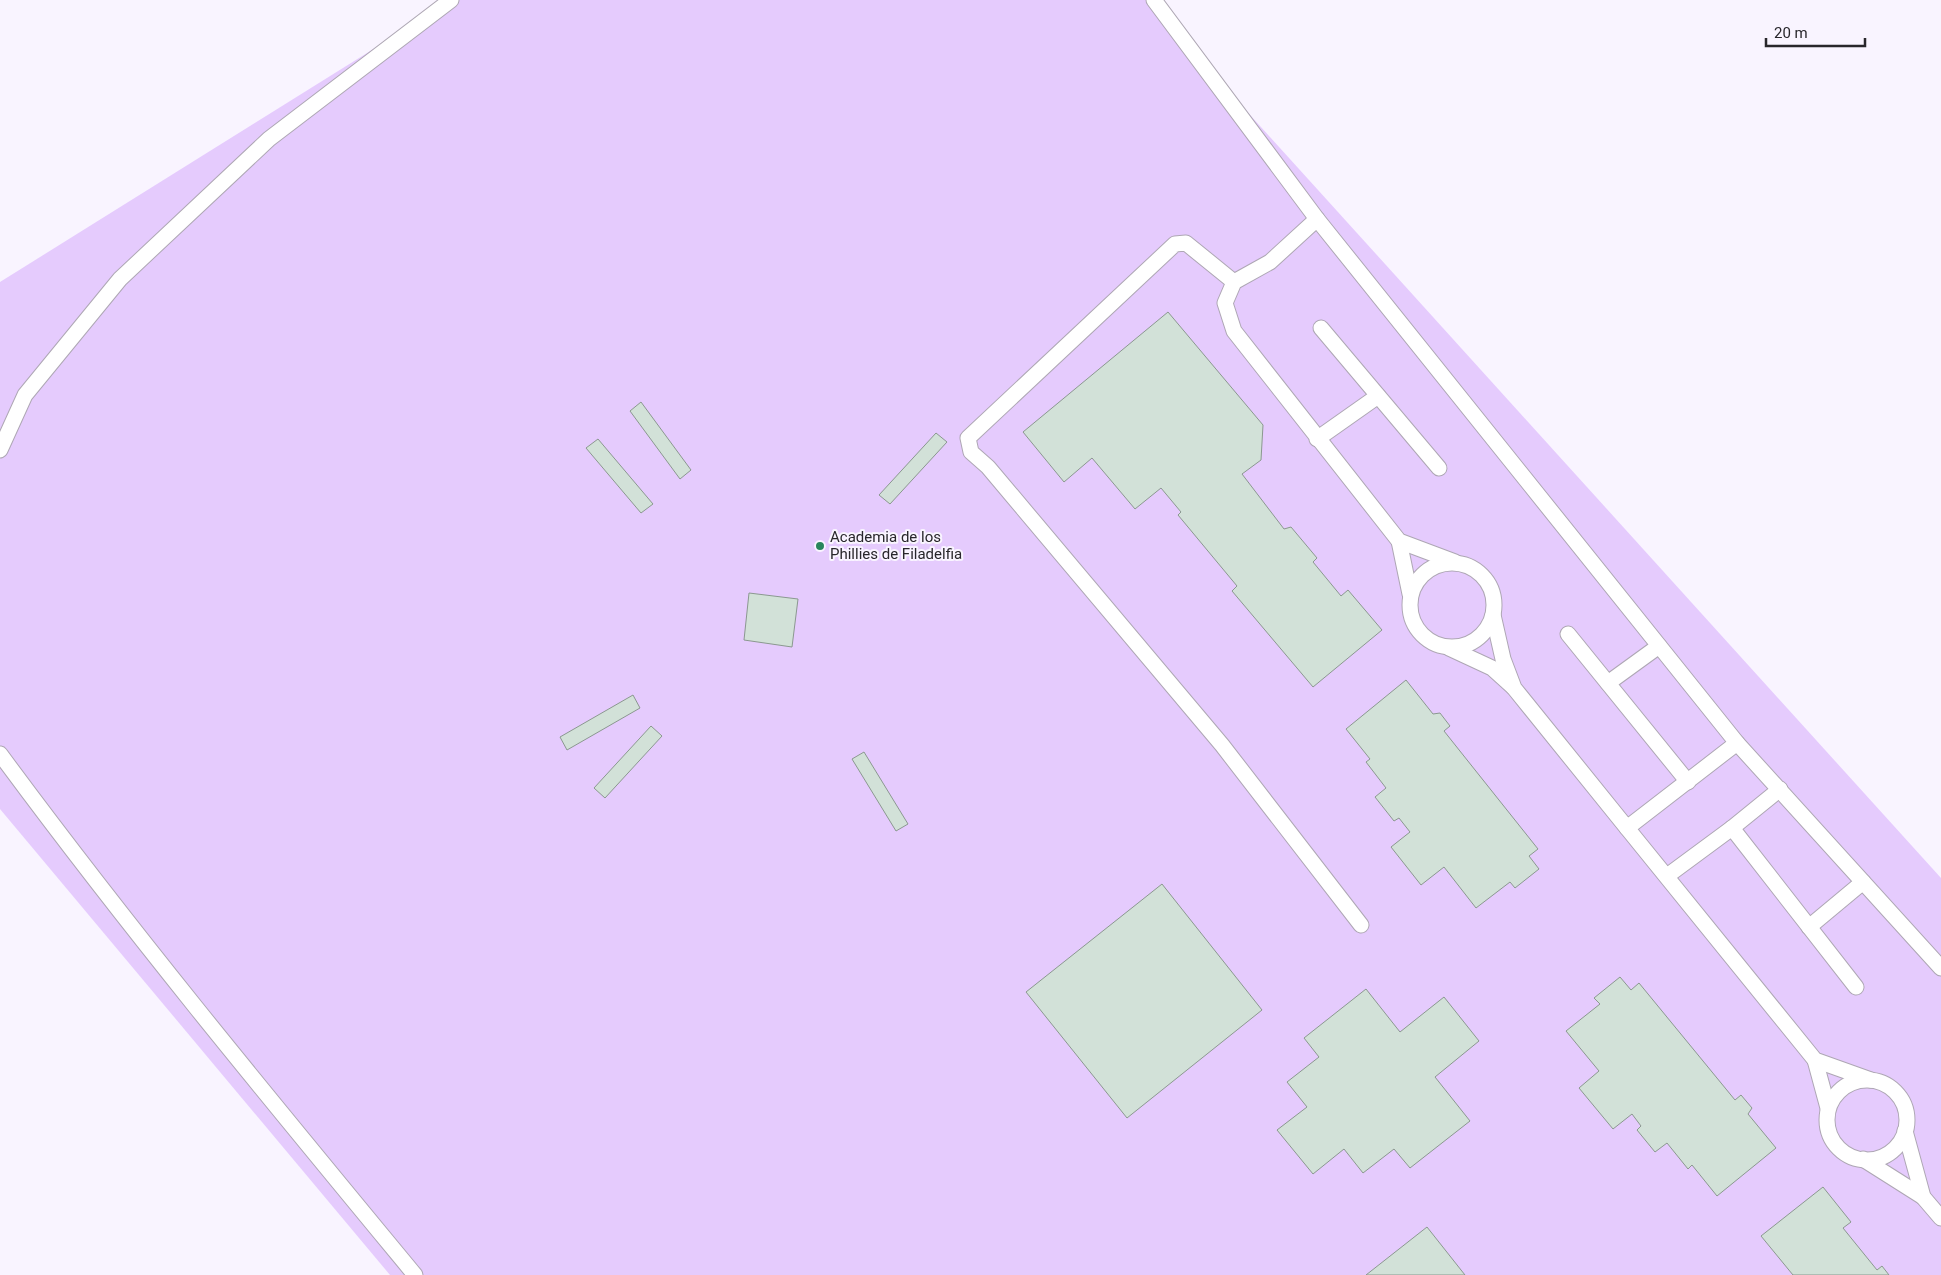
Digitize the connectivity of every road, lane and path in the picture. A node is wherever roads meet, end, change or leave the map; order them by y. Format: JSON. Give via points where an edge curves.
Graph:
{"nodes":[{"id":1,"x":451,"y":0,"type":"edge"},
{"id":2,"x":1154,"y":0,"type":"edge"},
{"id":3,"x":1317,"y":219,"type":"junction"},
{"id":4,"x":1234,"y":282,"type":"junction"},
{"id":5,"x":1321,"y":328,"type":"dead end"},
{"id":6,"x":1378,"y":396,"type":"junction"},
{"id":7,"x":1317,"y":439,"type":"junction"},
{"id":8,"x":0,"y":450,"type":"edge"},
{"id":9,"x":1438,"y":468,"type":"dead end"},
{"id":10,"x":1399,"y":541,"type":"junction"},
{"id":11,"x":1455,"y":562,"type":"junction"},
{"id":12,"x":1410,"y":594,"type":"junction"},
{"id":13,"x":1493,"y":615,"type":"junction"},
{"id":14,"x":1568,"y":634,"type":"dead end"},
{"id":15,"x":1660,"y":646,"type":"junction"},
{"id":16,"x":1449,"y":648,"type":"junction"},
{"id":17,"x":1608,"y":683,"type":"junction"},
{"id":18,"x":1514,"y":688,"type":"junction"},
{"id":19,"x":1737,"y":743,"type":"junction"},
{"id":20,"x":0,"y":754,"type":"edge"},
{"id":21,"x":1688,"y":782,"type":"junction"},
{"id":22,"x":1780,"y":789,"type":"junction"},
{"id":23,"x":1627,"y":828,"type":"junction"},
{"id":24,"x":1732,"y":828,"type":"junction"},
{"id":25,"x":1667,"y":876,"type":"junction"},
{"id":26,"x":1863,"y":882,"type":"junction"},
{"id":27,"x":1361,"y":925,"type":"dead end"},
{"id":28,"x":1809,"y":927,"type":"junction"},
{"id":29,"x":1941,"y":968,"type":"edge"},
{"id":30,"x":1856,"y":987,"type":"dead end"},
{"id":31,"x":1815,"y":1060,"type":"junction"},
{"id":32,"x":1871,"y":1080,"type":"junction"},
{"id":33,"x":1828,"y":1108,"type":"junction"},
{"id":34,"x":1905,"y":1131,"type":"junction"},
{"id":35,"x":1863,"y":1159,"type":"junction"},
{"id":36,"x":1923,"y":1197,"type":"junction"},
{"id":37,"x":1941,"y":1218,"type":"edge"},
{"id":38,"x":415,"y":1275,"type":"edge"}],
"edges":[{"from":1,"to":8,"type":"lane","via":[[269,139],[120,279],[26,395]]},
{"from":2,"to":3,"type":"lane"},
{"from":3,"to":4,"type":"lane","via":[[1270,262]]},
{"from":3,"to":15,"type":"lane"},
{"from":4,"to":7,"type":"lane","via":[[1225,303],[1234,331]]},
{"from":4,"to":27,"type":"lane","via":[[1186,243],[1175,244],[968,438],[971,452],[988,467],[1222,745]]},
{"from":5,"to":6,"type":"lane"},
{"from":6,"to":7,"type":"lane"},
{"from":6,"to":9,"type":"lane"},
{"from":7,"to":10,"type":"lane"},
{"from":10,"to":11,"type":"lane"},
{"from":10,"to":12,"type":"lane"},
{"from":11,"to":12,"type":"lane","via":[[1426,570]]},
{"from":11,"to":13,"type":"lane","via":[[1481,574],[1490,586],[1494,600]]},
{"from":12,"to":16,"type":"lane","via":[[1413,624],[1422,636]]},
{"from":13,"to":16,"type":"lane","via":[[1477,640]]},
{"from":13,"to":18,"type":"lane"},
{"from":14,"to":17,"type":"lane"},
{"from":15,"to":17,"type":"lane"},
{"from":15,"to":19,"type":"lane"},
{"from":16,"to":18,"type":"lane","via":[[1492,668]]},
{"from":17,"to":21,"type":"lane"},
{"from":18,"to":23,"type":"lane"},
{"from":19,"to":21,"type":"lane"},
{"from":19,"to":22,"type":"lane"},
{"from":20,"to":38,"type":"lane","via":[[80,862],[208,1024]]},
{"from":21,"to":23,"type":"lane"},
{"from":22,"to":24,"type":"lane"},
{"from":22,"to":26,"type":"lane"},
{"from":23,"to":25,"type":"lane"},
{"from":24,"to":25,"type":"lane"},
{"from":24,"to":28,"type":"lane"},
{"from":25,"to":31,"type":"lane"},
{"from":26,"to":28,"type":"lane"},
{"from":26,"to":29,"type":"lane"},
{"from":28,"to":30,"type":"lane"},
{"from":31,"to":32,"type":"lane"},
{"from":31,"to":33,"type":"lane"},
{"from":32,"to":33,"type":"lane","via":[[1857,1081],[1844,1087]]},
{"from":32,"to":34,"type":"lane","via":[[1895,1092],[1904,1104],[1907,1117]]},
{"from":33,"to":35,"type":"lane","via":[[1826,1122],[1838,1147],[1850,1156]]},
{"from":34,"to":35,"type":"lane","via":[[1899,1144],[1889,1153],[1876,1159]]},
{"from":34,"to":36,"type":"lane"},
{"from":35,"to":36,"type":"lane"},
{"from":36,"to":37,"type":"lane"}]}
